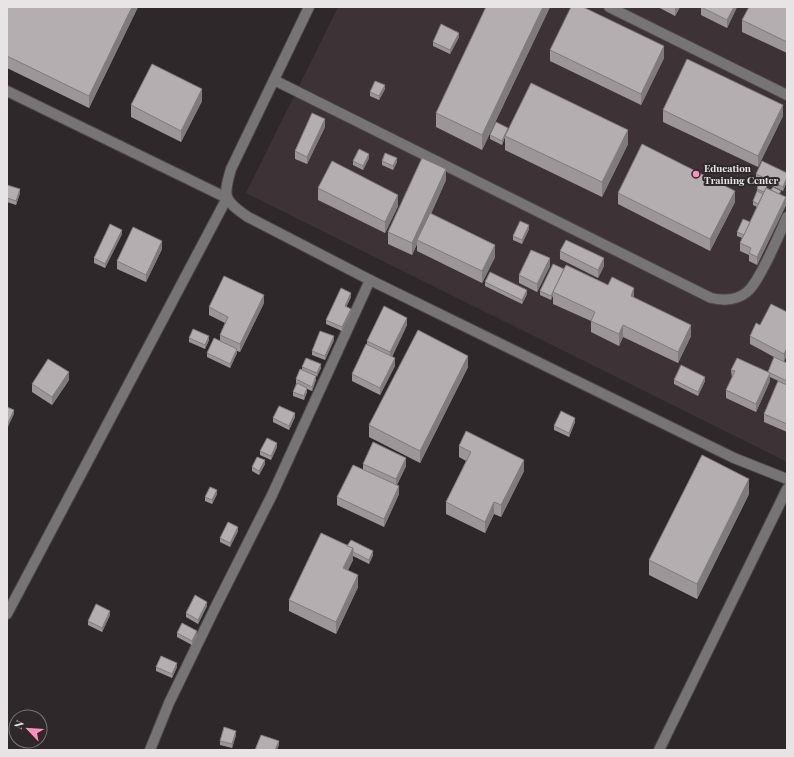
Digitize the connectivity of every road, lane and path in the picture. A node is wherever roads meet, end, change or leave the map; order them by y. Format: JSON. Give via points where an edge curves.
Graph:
{"nodes":[{"id":1,"x":309,"y":7,"type":"edge"},
{"id":2,"x":609,"y":7,"type":"edge"},
{"id":3,"x":274,"y":80,"type":"junction"},
{"id":4,"x":7,"y":91,"type":"edge"},
{"id":5,"x":787,"y":96,"type":"edge"},
{"id":6,"x":227,"y":198,"type":"junction"},
{"id":7,"x":787,"y":217,"type":"edge"},
{"id":8,"x":370,"y":280,"type":"junction"},
{"id":9,"x":787,"y":479,"type":"edge"},
{"id":10,"x":787,"y":489,"type":"edge"},
{"id":11,"x":7,"y":614,"type":"edge"},
{"id":12,"x":150,"y":750,"type":"edge"},
{"id":13,"x":659,"y":750,"type":"edge"}],
"edges":[{"from":1,"to":3,"type":"street"},
{"from":2,"to":5,"type":"street"},
{"from":3,"to":6,"type":"street","via":[[231,168],[226,187]]},
{"from":3,"to":7,"type":"street","via":[[711,298],[723,301],[747,292],[756,281]]},
{"from":4,"to":6,"type":"street"},
{"from":6,"to":8,"type":"street","via":[[248,217]]},
{"from":6,"to":11,"type":"street"},
{"from":8,"to":9,"type":"street","via":[[734,458]]},
{"from":8,"to":12,"type":"street","via":[[272,495],[169,703]]},
{"from":10,"to":13,"type":"street"}]}
